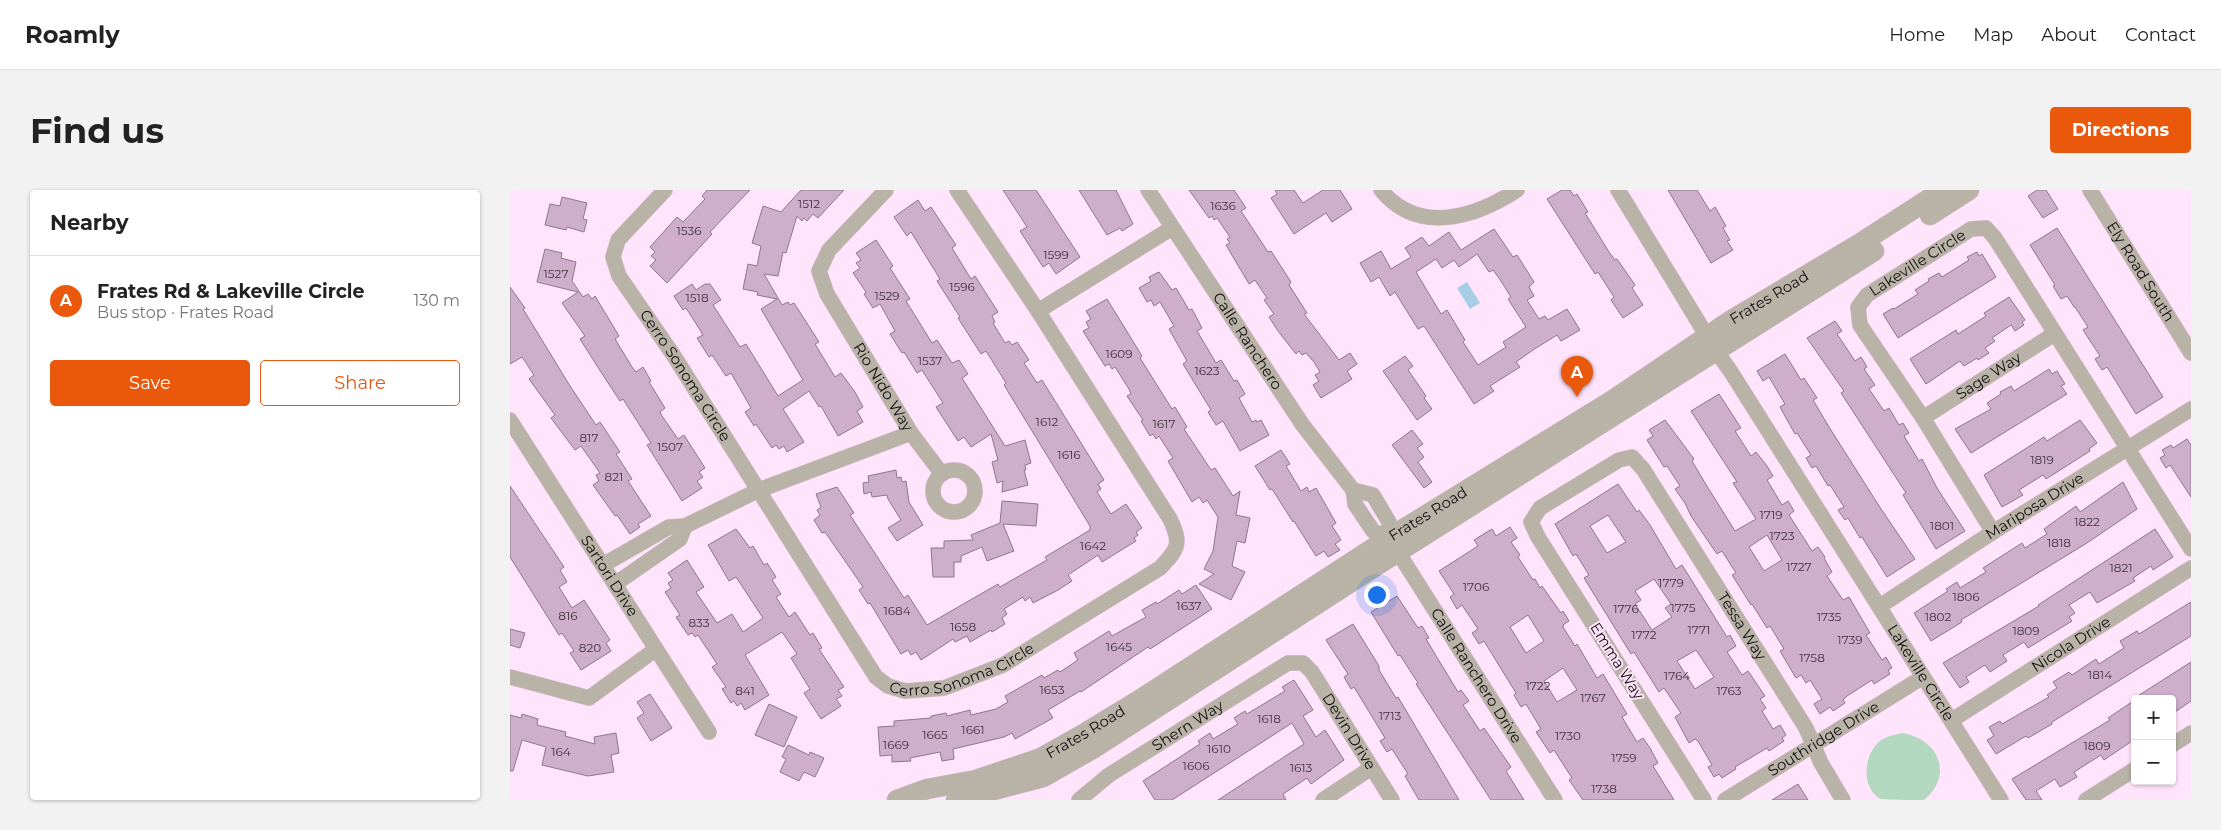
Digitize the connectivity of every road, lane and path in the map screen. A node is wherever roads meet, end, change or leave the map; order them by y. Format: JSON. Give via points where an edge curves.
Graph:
{"nodes":[{"id":1,"x":665,"y":190,"type":"edge"},
{"id":2,"x":886,"y":190,"type":"edge"},
{"id":3,"x":957,"y":190,"type":"edge"},
{"id":4,"x":1148,"y":190,"type":"edge"},
{"id":5,"x":1381,"y":190,"type":"edge"},
{"id":6,"x":1516,"y":190,"type":"edge"},
{"id":7,"x":1618,"y":190,"type":"edge"},
{"id":8,"x":1943,"y":190,"type":"edge"},
{"id":9,"x":1969,"y":190,"type":"edge"},
{"id":10,"x":2090,"y":190,"type":"edge"},
{"id":11,"x":1172,"y":228,"type":"junction"},
{"id":12,"x":1038,"y":311,"type":"junction"},
{"id":13,"x":2054,"y":334,"type":"junction"},
{"id":14,"x":1711,"y":344,"type":"junction"},
{"id":15,"x":2191,"y":353,"type":"edge"},
{"id":16,"x":2191,"y":409,"type":"edge"},
{"id":17,"x":1923,"y":418,"type":"junction"},
{"id":18,"x":510,"y":420,"type":"edge"},
{"id":19,"x":911,"y":433,"type":"junction"},
{"id":20,"x":2129,"y":448,"type":"junction"},
{"id":21,"x":942,"y":474,"type":"dead end"},
{"id":22,"x":759,"y":490,"type":"junction"},
{"id":23,"x":1531,"y":522,"type":"joint"},
{"id":24,"x":685,"y":526,"type":"junction"},
{"id":25,"x":1993,"y":532,"type":"junction"},
{"id":26,"x":1393,"y":545,"type":"junction"},
{"id":27,"x":2191,"y":550,"type":"edge"},
{"id":28,"x":603,"y":565,"type":"junction"},
{"id":29,"x":2191,"y":568,"type":"edge"},
{"id":30,"x":615,"y":584,"type":"junction"},
{"id":31,"x":1880,"y":606,"type":"junction"},
{"id":32,"x":656,"y":650,"type":"junction"},
{"id":33,"x":1303,"y":663,"type":"joint"},
{"id":34,"x":510,"y":677,"type":"edge"},
{"id":35,"x":1923,"y":677,"type":"junction"},
{"id":36,"x":1952,"y":720,"type":"junction"},
{"id":37,"x":709,"y":732,"type":"dead end"},
{"id":38,"x":2191,"y":733,"type":"edge"},
{"id":39,"x":2176,"y":742,"type":"edge"},
{"id":40,"x":1813,"y":747,"type":"junction"},
{"id":41,"x":1372,"y":768,"type":"junction"},
{"id":42,"x":2131,"y":772,"type":"edge"},
{"id":43,"x":1086,"y":798,"type":"edge"},
{"id":44,"x":897,"y":800,"type":"edge"},
{"id":45,"x":956,"y":800,"type":"edge"},
{"id":46,"x":1323,"y":800,"type":"edge"},
{"id":47,"x":1392,"y":800,"type":"edge"},
{"id":48,"x":1555,"y":800,"type":"edge"},
{"id":49,"x":1704,"y":800,"type":"edge"},
{"id":50,"x":1726,"y":800,"type":"edge"},
{"id":51,"x":1843,"y":800,"type":"edge"},
{"id":52,"x":2001,"y":800,"type":"edge"},
{"id":53,"x":2086,"y":800,"type":"edge"}],
"edges":[{"from":1,"to":22,"type":"street","name":"Cerro Sonoma Circle","via":[[618,240],[614,257],[619,276]]},
{"from":2,"to":19,"type":"street","name":"Rio Nido Way","via":[[829,250],[819,271],[827,294]]},
{"from":3,"to":12,"type":"street","name":"Cerro Sonoma Circle"},
{"from":4,"to":11,"type":"street","name":"Calle Ranchero"},
{"from":5,"to":6,"type":"street","via":[[1403,210],[1450,218],[1473,213]]},
{"from":7,"to":14,"type":"street","name":"Lakeville Circle"},
{"from":8,"to":14,"type":"street","name":"Frates Road"},
{"from":9,"to":14,"type":"street","name":"Frates Road"},
{"from":10,"to":15,"type":"street","name":"Ely Road South"},
{"from":11,"to":12,"type":"street"},
{"from":11,"to":26,"type":"street","name":"Calle Ranchero","via":[[1302,424],[1353,490],[1373,495],[1389,522]]},
{"from":12,"to":22,"type":"street","name":"Cerro Sonoma Circle","via":[[1170,519],[1178,536],[1175,552],[1160,568],[1002,665],[944,688],[905,691],[888,686],[876,677]]},
{"from":13,"to":17,"type":"street","name":"Sage Way"},
{"from":13,"to":17,"type":"street","name":"Lakeville Circle","via":[[1986,228],[1971,229],[1867,295],[1858,307],[1860,325]]},
{"from":13,"to":20,"type":"street","name":"Lakeville Circle"},
{"from":14,"to":26,"type":"street","name":"Frates Road"},
{"from":14,"to":31,"type":"street","name":"Lakeville Circle"},
{"from":16,"to":20,"type":"street","name":"Mariposa Drive"},
{"from":17,"to":25,"type":"street","name":"Lakeville Circle"},
{"from":18,"to":28,"type":"street","name":"Sartori Drive"},
{"from":19,"to":21,"type":"street"},
{"from":19,"to":22,"type":"street","name":"Rio Nido Way"},
{"from":20,"to":25,"type":"street","name":"Mariposa Drive"},
{"from":20,"to":27,"type":"street","name":"Lakeville Circle"},
{"from":22,"to":24,"type":"street","name":"Rio Nido Way"},
{"from":23,"to":40,"type":"street","name":"Tessa Way","via":[[1540,508],[1619,460],[1632,457],[1643,469],[1806,728]]},
{"from":23,"to":49,"type":"street","name":"Emma Way"},
{"from":24,"to":28,"type":"street","name":"Rio Nido Way","via":[[669,527]]},
{"from":24,"to":30,"type":"street","name":"Rio Nido Way","via":[[680,539]]},
{"from":25,"to":31,"type":"street","name":"Mariposa Drive"},
{"from":26,"to":44,"type":"street","name":"Frates Road","via":[[1041,758],[976,780],[927,789]]},
{"from":26,"to":45,"type":"street","name":"Frates Road","via":[[1094,748],[1043,777]]},
{"from":26,"to":48,"type":"street","name":"Calle Ranchero Drive"},
{"from":28,"to":30,"type":"street","name":"Sartori Drive"},
{"from":29,"to":36,"type":"street","name":"Nicola Drive"},
{"from":30,"to":32,"type":"street","name":"Sartori Drive"},
{"from":31,"to":35,"type":"street","name":"Lakeville Circle"},
{"from":32,"to":34,"type":"street","via":[[589,698]]},
{"from":32,"to":37,"type":"street","name":"Sartori Drive"},
{"from":33,"to":41,"type":"street","name":"Devin Drive","via":[[1312,672]]},
{"from":33,"to":43,"type":"street","name":"Shern Way","via":[[1288,663],[1109,775]]},
{"from":35,"to":36,"type":"street","name":"Lakeville Circle"},
{"from":35,"to":40,"type":"street","name":"Southridge Drive"},
{"from":36,"to":52,"type":"street","name":"Lakeville Circle"},
{"from":38,"to":39,"type":"street"},
{"from":40,"to":50,"type":"street","name":"Southridge Drive"},
{"from":40,"to":51,"type":"street","name":"Tessa Way"},
{"from":41,"to":46,"type":"street"},
{"from":41,"to":47,"type":"street","name":"Devin Drive"},
{"from":42,"to":53,"type":"street"}]}
